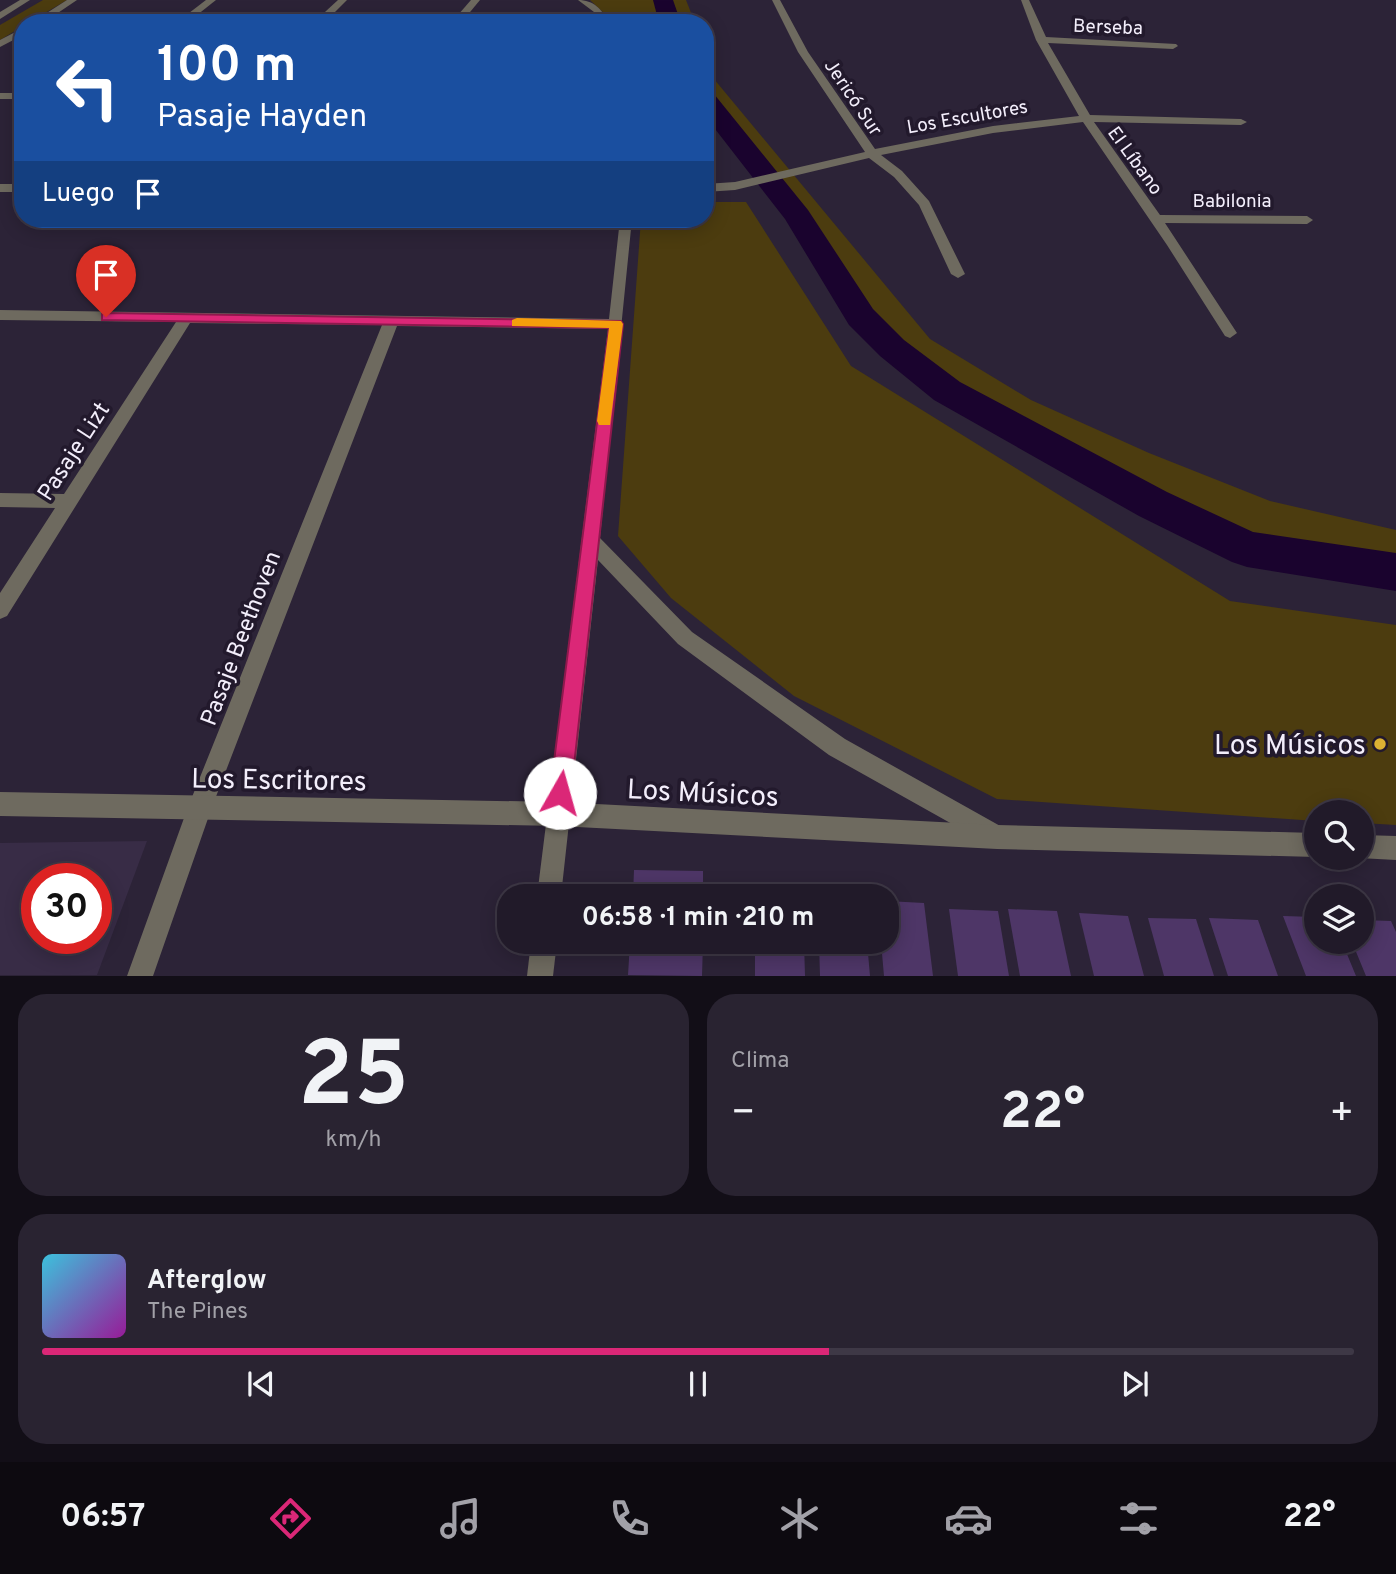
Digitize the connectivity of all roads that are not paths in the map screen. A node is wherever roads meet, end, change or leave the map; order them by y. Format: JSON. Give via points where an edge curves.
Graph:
{"nodes":[{"id":1,"x":26,"y":0,"type":"edge"},
{"id":2,"x":73,"y":0,"type":"edge"},
{"id":3,"x":212,"y":0,"type":"edge"},
{"id":4,"x":343,"y":0,"type":"edge"},
{"id":5,"x":476,"y":0,"type":"edge"},
{"id":6,"x":582,"y":0,"type":"edge"},
{"id":7,"x":776,"y":0,"type":"edge"},
{"id":8,"x":1025,"y":0,"type":"edge"},
{"id":9,"x":50,"y":14,"type":"edge"},
{"id":10,"x":193,"y":14,"type":"edge"},
{"id":11,"x":328,"y":14,"type":"edge"},
{"id":12,"x":464,"y":14,"type":"edge"},
{"id":13,"x":599,"y":14,"type":"edge"},
{"id":14,"x":0,"y":16,"type":"edge"},
{"id":15,"x":1041,"y":40,"type":"junction"},
{"id":16,"x":1173,"y":46,"type":"dead end"},
{"id":17,"x":1085,"y":119,"type":"junction"},
{"id":18,"x":1241,"y":122,"type":"dead end"},
{"id":19,"x":872,"y":154,"type":"junction"},
{"id":20,"x":714,"y":187,"type":"edge"},
{"id":21,"x":1156,"y":219,"type":"junction"},
{"id":22,"x":1307,"y":220,"type":"dead end"},
{"id":23,"x":625,"y":228,"type":"edge"},
{"id":24,"x":958,"y":274,"type":"dead end"},
{"id":25,"x":0,"y":315,"type":"edge"},
{"id":26,"x":186,"y":318,"type":"junction"},
{"id":27,"x":391,"y":321,"type":"junction"},
{"id":28,"x":616,"y":324,"type":"junction"},
{"id":29,"x":1230,"y":333,"type":"dead end"},
{"id":30,"x":0,"y":500,"type":"edge"},
{"id":31,"x":67,"y":501,"type":"junction"},
{"id":32,"x":590,"y":540,"type":"junction"},
{"id":33,"x":0,"y":610,"type":"edge"},
{"id":34,"x":0,"y":804,"type":"edge"},
{"id":35,"x":200,"y":807,"type":"junction"},
{"id":36,"x":558,"y":814,"type":"junction"},
{"id":37,"x":997,"y":837,"type":"junction"},
{"id":38,"x":1304,"y":845,"type":"edge"},
{"id":39,"x":1374,"y":847,"type":"edge"},
{"id":40,"x":1396,"y":848,"type":"edge"},
{"id":41,"x":549,"y":884,"type":"edge"},
{"id":42,"x":543,"y":954,"type":"edge"},
{"id":43,"x":140,"y":975,"type":"edge"},
{"id":44,"x":540,"y":975,"type":"edge"}],
"edges":[{"from":1,"to":14,"type":"street"},
{"from":2,"to":9,"type":"street"},
{"from":3,"to":10,"type":"street"},
{"from":4,"to":11,"type":"street"},
{"from":5,"to":12,"type":"street"},
{"from":6,"to":13,"type":"street"},
{"from":7,"to":19,"type":"street","name":"Jericó Sur","via":[[803,52]]},
{"from":8,"to":15,"type":"street","name":"El Líbano"},
{"from":15,"to":16,"type":"street","name":"Berseba"},
{"from":15,"to":17,"type":"street","name":"El Líbano"},
{"from":17,"to":18,"type":"street","name":"Los Escultores"},
{"from":17,"to":19,"type":"street","name":"Los Escultores","via":[[978,131]]},
{"from":17,"to":21,"type":"street","name":"El Líbano"},
{"from":19,"to":20,"type":"street","name":"Los Escultores"},
{"from":19,"to":24,"type":"street","name":"Jericó Sur","via":[[925,204]]},
{"from":21,"to":22,"type":"street","name":"Babilonia"},
{"from":21,"to":29,"type":"street","name":"El Líbano"},
{"from":23,"to":28,"type":"street"},
{"from":25,"to":26,"type":"street"},
{"from":26,"to":27,"type":"street"},
{"from":26,"to":31,"type":"street","name":"Pasaje Lizt"},
{"from":27,"to":28,"type":"street"},
{"from":27,"to":35,"type":"street","name":"Pasaje Beethoven"},
{"from":28,"to":32,"type":"street"},
{"from":30,"to":31,"type":"street"},
{"from":31,"to":33,"type":"street","name":"Pasaje Lizt"},
{"from":32,"to":36,"type":"street"},
{"from":32,"to":37,"type":"street","name":"Los Músicos","via":[[685,638],[837,747]]},
{"from":34,"to":35,"type":"street","name":"Los Escritores"},
{"from":35,"to":36,"type":"street","name":"Los Escritores"},
{"from":35,"to":43,"type":"street","name":"Pasaje Beethoven"},
{"from":36,"to":37,"type":"street","name":"Los Músicos"},
{"from":36,"to":41,"type":"street"},
{"from":37,"to":38,"type":"street","name":"Los Músicos"},
{"from":39,"to":40,"type":"street"},
{"from":42,"to":44,"type":"street"}]}
